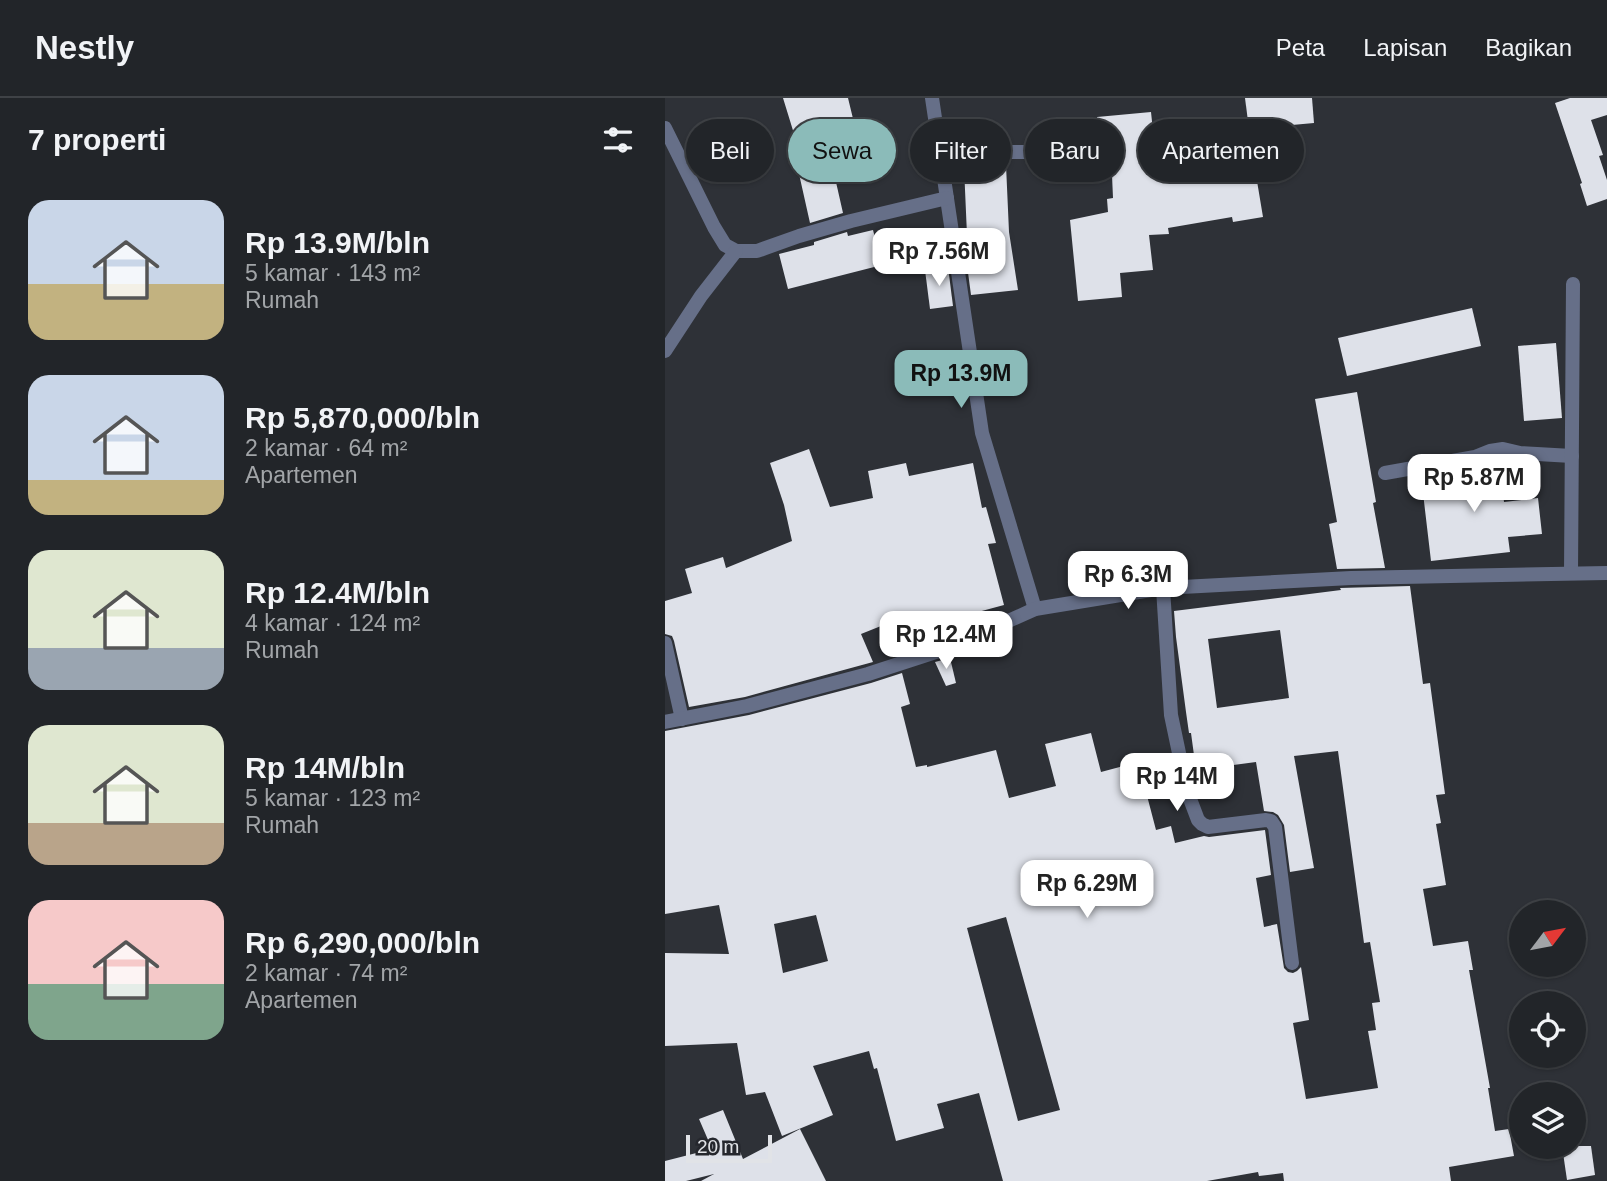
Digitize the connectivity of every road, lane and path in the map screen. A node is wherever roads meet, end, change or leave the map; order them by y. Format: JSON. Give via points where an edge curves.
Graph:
{"nodes":[{"id":1,"x":932,"y":98,"type":"edge"},
{"id":2,"x":935,"y":119,"type":"edge"},
{"id":3,"x":665,"y":128,"type":"edge"},
{"id":4,"x":944,"y":182,"type":"edge"},
{"id":5,"x":947,"y":198,"type":"junction"},
{"id":6,"x":736,"y":251,"type":"junction"},
{"id":7,"x":1573,"y":284,"type":"dead end"},
{"id":8,"x":665,"y":351,"type":"edge"},
{"id":9,"x":1572,"y":456,"type":"junction"},
{"id":10,"x":1385,"y":473,"type":"dead end"},
{"id":11,"x":1571,"y":573,"type":"junction"},
{"id":12,"x":1607,"y":573,"type":"edge"},
{"id":13,"x":1163,"y":588,"type":"junction"},
{"id":14,"x":1035,"y":609,"type":"junction"},
{"id":15,"x":665,"y":643,"type":"edge"},
{"id":16,"x":682,"y":719,"type":"junction"},
{"id":17,"x":665,"y":722,"type":"edge"},
{"id":18,"x":1292,"y":963,"type":"dead end"}],
"edges":[{"from":1,"to":2,"type":"street"},
{"from":3,"to":6,"type":"street","via":[[714,227],[725,245]]},
{"from":4,"to":5,"type":"street"},
{"from":5,"to":6,"type":"street","via":[[851,221],[757,251]]},
{"from":5,"to":14,"type":"street","via":[[982,433]]},
{"from":6,"to":8,"type":"street"},
{"from":7,"to":9,"type":"street"},
{"from":9,"to":10,"type":"street","via":[[1503,449]]},
{"from":9,"to":11,"type":"street"},
{"from":11,"to":12,"type":"street"},
{"from":11,"to":13,"type":"street"},
{"from":13,"to":14,"type":"street"},
{"from":13,"to":18,"type":"street","via":[[1171,715],[1188,791],[1198,820],[1208,827],[1266,820],[1276,827]]},
{"from":14,"to":16,"type":"street","via":[[951,647],[868,674]]},
{"from":15,"to":16,"type":"street"},
{"from":16,"to":17,"type":"street"}]}
